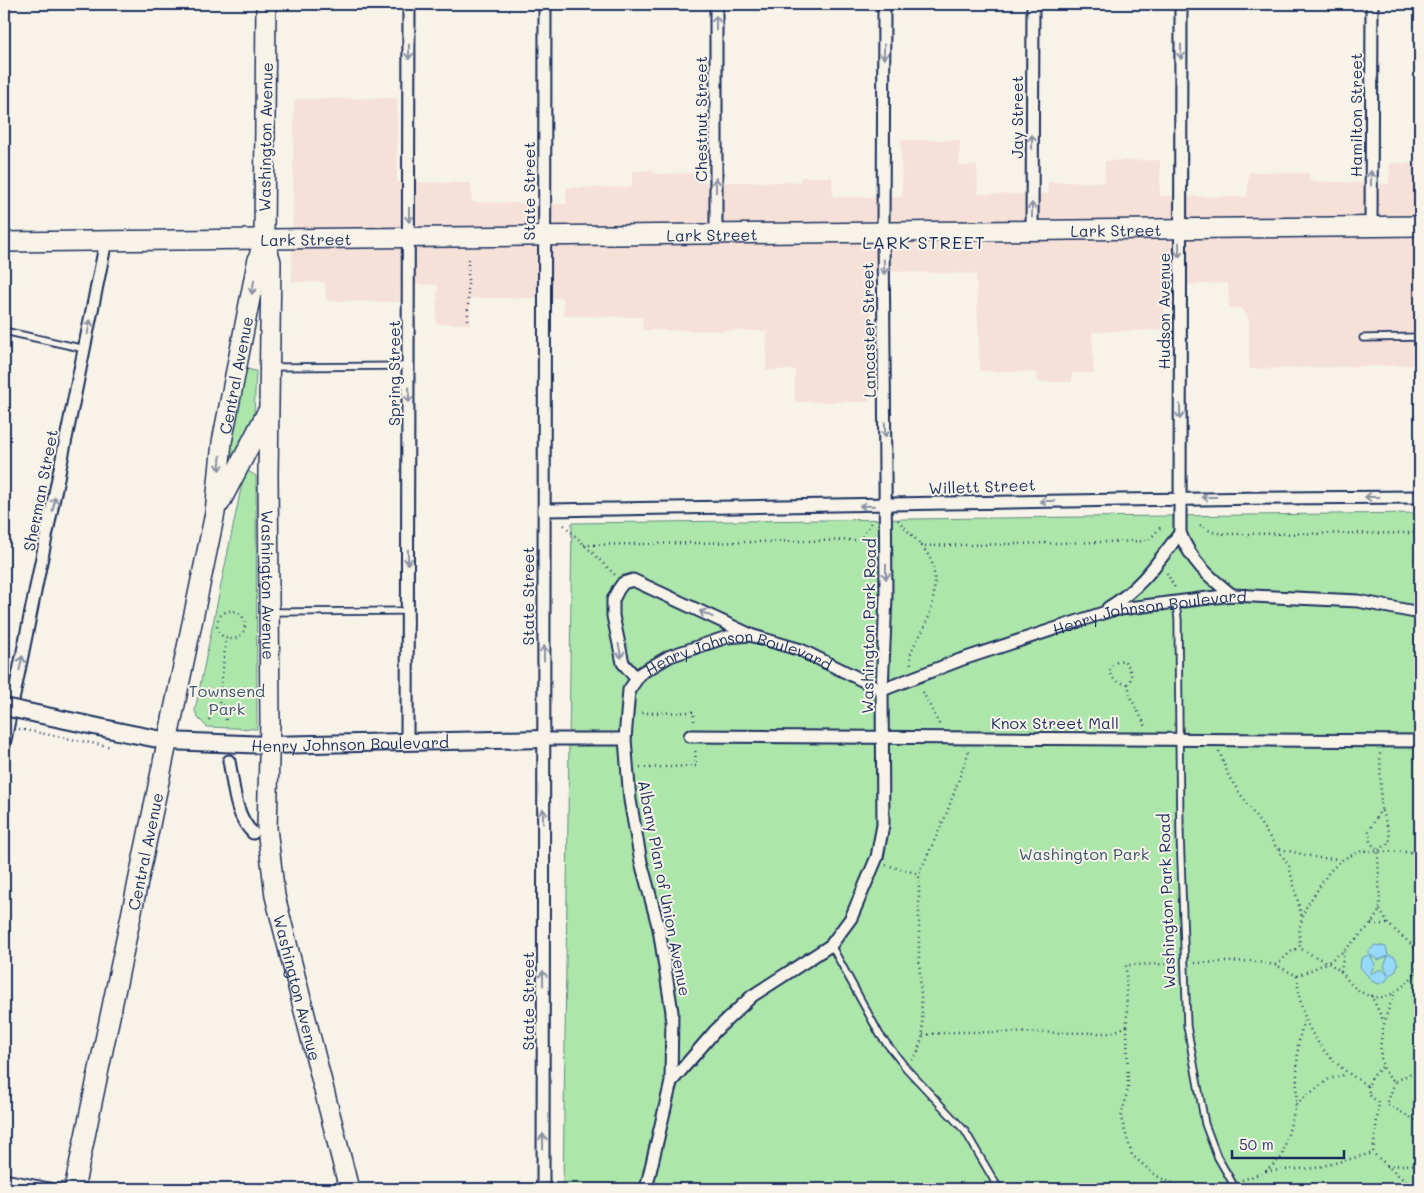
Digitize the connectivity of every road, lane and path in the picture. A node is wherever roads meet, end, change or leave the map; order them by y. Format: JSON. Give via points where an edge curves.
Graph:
{"nodes":[{"id":1,"x":266,"y":4,"type":"edge"},
{"id":2,"x":409,"y":4,"type":"edge"},
{"id":3,"x":545,"y":4,"type":"edge"},
{"id":4,"x":716,"y":4,"type":"edge"},
{"id":5,"x":884,"y":4,"type":"edge"},
{"id":6,"x":1033,"y":4,"type":"edge"},
{"id":7,"x":1180,"y":4,"type":"edge"},
{"id":8,"x":1372,"y":4,"type":"edge"},
{"id":9,"x":288,"y":6,"type":"dead end"},
{"id":10,"x":341,"y":6,"type":"dead end"},
{"id":11,"x":1371,"y":226,"type":"junction"},
{"id":12,"x":1420,"y":226,"type":"edge"},
{"id":13,"x":1180,"y":229,"type":"junction"},
{"id":14,"x":1032,"y":230,"type":"junction"},
{"id":15,"x":883,"y":232,"type":"junction"},
{"id":16,"x":716,"y":234,"type":"junction"},
{"id":17,"x":544,"y":236,"type":"junction"},
{"id":18,"x":409,"y":238,"type":"junction"},
{"id":19,"x":264,"y":239,"type":"junction"},
{"id":20,"x":106,"y":241,"type":"junction"},
{"id":21,"x":4,"y":242,"type":"edge"},
{"id":22,"x":468,"y":258,"type":"dead end"},
{"id":23,"x":468,"y":320,"type":"dead end"},
{"id":24,"x":4,"y":331,"type":"edge"},
{"id":25,"x":1420,"y":337,"type":"edge"},
{"id":26,"x":1363,"y":338,"type":"dead end"},
{"id":27,"x":85,"y":349,"type":"junction"},
{"id":28,"x":270,"y":366,"type":"junction"},
{"id":29,"x":409,"y":366,"type":"junction"},
{"id":30,"x":269,"y":410,"type":"junction"},
{"id":31,"x":1420,"y":497,"type":"edge"},
{"id":32,"x":1180,"y":498,"type":"junction"},
{"id":33,"x":886,"y":505,"type":"junction"},
{"id":34,"x":544,"y":510,"type":"junction"},
{"id":35,"x":215,"y":513,"type":"junction"},
{"id":36,"x":873,"y":520,"type":"dead end"},
{"id":37,"x":898,"y":520,"type":"dead end"},
{"id":38,"x":564,"y":525,"type":"dead end"},
{"id":39,"x":1200,"y":525,"type":"dead end"},
{"id":40,"x":1163,"y":527,"type":"dead end"},
{"id":41,"x":1180,"y":533,"type":"junction"},
{"id":42,"x":1420,"y":533,"type":"edge"},
{"id":43,"x":1148,"y":541,"type":"junction"},
{"id":44,"x":584,"y":545,"type":"junction"},
{"id":45,"x":920,"y":546,"type":"junction"},
{"id":46,"x":1152,"y":547,"type":"dead end"},
{"id":47,"x":1165,"y":569,"type":"dead end"},
{"id":48,"x":623,"y":583,"type":"junction"},
{"id":49,"x":1177,"y":590,"type":"dead end"},
{"id":50,"x":1232,"y":595,"type":"junction"},
{"id":51,"x":1176,"y":604,"type":"junction"},
{"id":52,"x":408,"y":611,"type":"junction"},
{"id":53,"x":267,"y":612,"type":"junction"},
{"id":54,"x":1420,"y":613,"type":"edge"},
{"id":55,"x":1095,"y":616,"type":"junction"},
{"id":56,"x":750,"y":635,"type":"junction"},
{"id":57,"x":226,"y":639,"type":"junction"},
{"id":58,"x":911,"y":664,"type":"dead end"},
{"id":59,"x":636,"y":678,"type":"junction"},
{"id":60,"x":1128,"y":684,"type":"junction"},
{"id":61,"x":9,"y":690,"type":"edge"},
{"id":62,"x":882,"y":690,"type":"junction"},
{"id":63,"x":923,"y":692,"type":"dead end"},
{"id":64,"x":219,"y":704,"type":"junction"},
{"id":65,"x":6,"y":718,"type":"edge"},
{"id":66,"x":209,"y":720,"type":"dead end"},
{"id":67,"x":226,"y":720,"type":"dead end"},
{"id":68,"x":690,"y":736,"type":"dead end"},
{"id":69,"x":883,"y":737,"type":"junction"},
{"id":70,"x":948,"y":738,"type":"junction"},
{"id":71,"x":974,"y":738,"type":"junction"},
{"id":72,"x":543,"y":739,"type":"junction"},
{"id":73,"x":625,"y":739,"type":"junction"},
{"id":74,"x":1152,"y":739,"type":"junction"},
{"id":75,"x":1178,"y":740,"type":"junction"},
{"id":76,"x":1216,"y":740,"type":"junction"},
{"id":77,"x":168,"y":741,"type":"junction"},
{"id":78,"x":1379,"y":741,"type":"junction"},
{"id":79,"x":1420,"y":741,"type":"edge"},
{"id":80,"x":407,"y":742,"type":"junction"},
{"id":81,"x":4,"y":745,"type":"edge"},
{"id":82,"x":269,"y":745,"type":"junction"},
{"id":83,"x":119,"y":748,"type":"dead end"},
{"id":84,"x":229,"y":761,"type":"dead end"},
{"id":85,"x":1381,"y":808,"type":"junction"},
{"id":86,"x":253,"y":833,"type":"dead end"},
{"id":87,"x":1279,"y":849,"type":"junction"},
{"id":88,"x":1378,"y":851,"type":"junction"},
{"id":89,"x":1420,"y":851,"type":"edge"},
{"id":90,"x":1411,"y":852,"type":"junction"},
{"id":91,"x":1420,"y":856,"type":"edge"},
{"id":92,"x":1343,"y":859,"type":"junction"},
{"id":93,"x":875,"y":862,"type":"junction"},
{"id":94,"x":919,"y":874,"type":"junction"},
{"id":95,"x":1380,"y":910,"type":"junction"},
{"id":96,"x":1302,"y":919,"type":"junction"},
{"id":97,"x":1371,"y":924,"type":"junction"},
{"id":98,"x":1388,"y":924,"type":"junction"},
{"id":99,"x":831,"y":944,"type":"junction"},
{"id":100,"x":1415,"y":946,"type":"junction"},
{"id":101,"x":1300,"y":948,"type":"junction"},
{"id":102,"x":1344,"y":951,"type":"junction"},
{"id":103,"x":1420,"y":952,"type":"edge"},
{"id":104,"x":1327,"y":963,"type":"junction"},
{"id":105,"x":1184,"y":964,"type":"junction"},
{"id":106,"x":1276,"y":964,"type":"junction"},
{"id":107,"x":1420,"y":969,"type":"edge"},
{"id":108,"x":1341,"y":972,"type":"junction"},
{"id":109,"x":1414,"y":975,"type":"junction"},
{"id":110,"x":1297,"y":976,"type":"junction"},
{"id":111,"x":1371,"y":995,"type":"junction"},
{"id":112,"x":1394,"y":995,"type":"junction"},
{"id":113,"x":1304,"y":1018,"type":"junction"},
{"id":114,"x":1383,"y":1020,"type":"junction"},
{"id":115,"x":1127,"y":1026,"type":"junction"},
{"id":116,"x":922,"y":1034,"type":"junction"},
{"id":117,"x":1384,"y":1065,"type":"junction"},
{"id":118,"x":906,"y":1068,"type":"junction"},
{"id":119,"x":1420,"y":1070,"type":"edge"},
{"id":120,"x":1347,"y":1074,"type":"junction"},
{"id":121,"x":671,"y":1082,"type":"junction"},
{"id":122,"x":1395,"y":1082,"type":"junction"},
{"id":123,"x":1368,"y":1086,"type":"junction"},
{"id":124,"x":1379,"y":1103,"type":"junction"},
{"id":125,"x":1296,"y":1104,"type":"junction"},
{"id":126,"x":1387,"y":1104,"type":"junction"},
{"id":127,"x":1420,"y":1123,"type":"edge"},
{"id":128,"x":1373,"y":1153,"type":"junction"},
{"id":129,"x":1420,"y":1164,"type":"edge"},
{"id":130,"x":1388,"y":1166,"type":"junction"},
{"id":131,"x":1265,"y":1172,"type":"junction"},
{"id":132,"x":4,"y":1177,"type":"edge"},
{"id":133,"x":1232,"y":1182,"type":"junction"},
{"id":134,"x":63,"y":1189,"type":"edge"},
{"id":135,"x":74,"y":1189,"type":"edge"},
{"id":136,"x":349,"y":1189,"type":"edge"},
{"id":137,"x":542,"y":1189,"type":"edge"},
{"id":138,"x":646,"y":1189,"type":"edge"},
{"id":139,"x":999,"y":1189,"type":"edge"},
{"id":140,"x":1195,"y":1189,"type":"edge"},
{"id":141,"x":1236,"y":1189,"type":"edge"},
{"id":142,"x":1414,"y":1189,"type":"edge"}],
"edges":[{"from":1,"to":19,"type":"main road","name":"Washington Avenue"},
{"from":2,"to":18,"type":"street","name":"Spring Street","one_way":true},
{"from":3,"to":17,"type":"street","name":"State Street"},
{"from":16,"to":4,"type":"street","name":"Chestnut Street","one_way":true},
{"from":5,"to":15,"type":"street","name":"Lancaster Street","one_way":true},
{"from":14,"to":6,"type":"street","name":"Jay Street","one_way":true},
{"from":7,"to":13,"type":"street","name":"Hudson Avenue","one_way":true},
{"from":11,"to":8,"type":"street","name":"Hamilton Street","one_way":true},
{"from":9,"to":10,"type":"path"},
{"from":11,"to":12,"type":"main road","name":"Lark Street"},
{"from":11,"to":13,"type":"main road","name":"Lark Street"},
{"from":13,"to":14,"type":"main road","name":"Lark Street"},
{"from":13,"to":32,"type":"street","name":"Hudson Avenue","one_way":true},
{"from":14,"to":15,"type":"main road","name":"Lark Street"},
{"from":15,"to":16,"type":"main road","name":"Lark Street"},
{"from":15,"to":33,"type":"street","name":"Lancaster Street","one_way":true},
{"from":16,"to":17,"type":"main road","name":"Lark Street"},
{"from":17,"to":18,"type":"main road","name":"Lark Street"},
{"from":17,"to":34,"type":"street","name":"State Street"},
{"from":18,"to":19,"type":"main road","name":"Lark Street"},
{"from":18,"to":29,"type":"street","name":"Spring Street"},
{"from":19,"to":20,"type":"main road","name":"Lark Street"},
{"from":19,"to":28,"type":"main road","name":"Washington Avenue","via":[[271,262]]},
{"from":19,"to":35,"type":"main road","name":"Central Avenue","one_way":true,"via":[[222,442]]},
{"from":20,"to":21,"type":"main road","name":"Lark Street"},
{"from":27,"to":20,"type":"street","name":"Sherman Street","one_way":true},
{"from":22,"to":23,"type":"path"},
{"from":24,"to":27,"type":"lane"},
{"from":25,"to":26,"type":"lane"},
{"from":61,"to":27,"type":"street","name":"Sherman Street","one_way":true},
{"from":28,"to":29,"type":"lane"},
{"from":28,"to":30,"type":"main road","name":"Washington Avenue"},
{"from":29,"to":52,"type":"street","name":"Spring Street","one_way":true},
{"from":30,"to":35,"type":"main road","name":"Central Avenue"},
{"from":30,"to":53,"type":"main road","name":"Washington Avenue"},
{"from":31,"to":32,"type":"street","name":"Willett Street","one_way":true},
{"from":32,"to":33,"type":"street","name":"Willett Street","one_way":true},
{"from":32,"to":41,"type":"street"},
{"from":33,"to":34,"type":"street","name":"Willett Street","one_way":true},
{"from":33,"to":62,"type":"street","name":"Washington Park Road","one_way":true},
{"from":72,"to":34,"type":"street","name":"State Street","one_way":true},
{"from":35,"to":77,"type":"main road","name":"Central Avenue"},
{"from":36,"to":44,"type":"path","via":[[860,540]]},
{"from":37,"to":45,"type":"path"},
{"from":38,"to":44,"type":"path"},
{"from":39,"to":42,"type":"path","via":[[1212,532],[1225,534]]},
{"from":40,"to":43,"type":"path"},
{"from":41,"to":50,"type":"street","via":[[1186,549],[1201,569]]},
{"from":41,"to":55,"type":"street","via":[[1128,596]]},
{"from":43,"to":45,"type":"path"},
{"from":43,"to":46,"type":"path"},
{"from":44,"to":48,"type":"path"},
{"from":45,"to":58,"type":"path","via":[[933,568],[934,587],[931,607],[913,645]]},
{"from":47,"to":49,"type":"path"},
{"from":56,"to":48,"type":"street","one_way":true,"via":[[633,580]]},
{"from":48,"to":59,"type":"street","one_way":true,"via":[[613,600],[613,616],[623,663]]},
{"from":50,"to":51,"type":"street","name":"Henry Johnson Boulevard"},
{"from":50,"to":54,"type":"street","name":"Henry Johnson Boulevard","via":[[1358,601]]},
{"from":51,"to":55,"type":"street","name":"Henry Johnson Boulevard","via":[[1112,610]]},
{"from":51,"to":75,"type":"lane","name":"Washington Park Road"},
{"from":52,"to":53,"type":"lane"},
{"from":52,"to":80,"type":"street","name":"Spring Street"},
{"from":53,"to":82,"type":"main road","name":"Washington Avenue"},
{"from":55,"to":62,"type":"street","name":"Henry Johnson Boulevard","via":[[960,660]]},
{"from":56,"to":59,"type":"street","name":"Henry Johnson Boulevard","via":[[727,637],[690,648],[653,665]]},
{"from":56,"to":62,"type":"street","name":"Henry Johnson Boulevard","via":[[801,650]]},
{"from":57,"to":57,"type":"path","via":[[218,632],[217,622],[222,614],[236,612],[244,621],[243,633],[233,640]]},
{"from":57,"to":64,"type":"path"},
{"from":59,"to":73,"type":"street","name":"Henry Johnson Boulevard","via":[[629,690]]},
{"from":60,"to":60,"type":"path","via":[[1113,680],[1110,673],[1116,662],[1124,660],[1130,668],[1132,678]]},
{"from":60,"to":74,"type":"path","via":[[1131,698]]},
{"from":61,"to":65,"type":"street","name":"Sherman Street"},
{"from":62,"to":69,"type":"street","name":"Washington Park Road"},
{"from":63,"to":70,"type":"path"},
{"from":64,"to":66,"type":"path"},
{"from":64,"to":67,"type":"path","via":[[223,706]]},
{"from":65,"to":77,"type":"street","name":"Henry Johnson Boulevard","bridge":true},
{"from":65,"to":81,"type":"street","name":"Sherman Street"},
{"from":65,"to":83,"type":"path"},
{"from":68,"to":69,"type":"street","name":"Knox Street Mall"},
{"from":69,"to":70,"type":"street","name":"Knox Street Mall"},
{"from":69,"to":93,"type":"street","name":"Washington Park Road","via":[[883,825]]},
{"from":70,"to":71,"type":"street","name":"Knox Street Mall"},
{"from":71,"to":74,"type":"street","name":"Knox Street Mall"},
{"from":71,"to":94,"type":"path","via":[[946,815]]},
{"from":72,"to":73,"type":"street","name":"Henry Johnson Boulevard"},
{"from":72,"to":80,"type":"street","name":"Henry Johnson Boulevard"},
{"from":137,"to":72,"type":"street","name":"State Street","one_way":true},
{"from":73,"to":121,"type":"street","name":"Albany Plan of Union Avenue","via":[[630,800],[641,862],[659,928],[672,1012]]},
{"from":74,"to":75,"type":"street","name":"Knox Street Mall"},
{"from":75,"to":76,"type":"street","name":"Knox Street Mall"},
{"from":75,"to":105,"type":"lane","name":"Washington Park Road"},
{"from":76,"to":78,"type":"street","name":"Knox Street Mall"},
{"from":76,"to":87,"type":"path","via":[[1229,777]]},
{"from":77,"to":82,"type":"street","name":"Henry Johnson Boulevard"},
{"from":77,"to":135,"type":"main road","name":"Central Avenue"},
{"from":78,"to":79,"type":"street","name":"Knox Street Mall"},
{"from":78,"to":85,"type":"path"},
{"from":80,"to":82,"type":"street","name":"Henry Johnson Boulevard"},
{"from":82,"to":136,"type":"main road","name":"Washington Avenue","via":[[267,828],[274,896]]},
{"from":84,"to":86,"type":"street","via":[[237,806],[245,825]]},
{"from":85,"to":88,"type":"path","via":[[1369,831],[1370,842]]},
{"from":85,"to":88,"type":"path","via":[[1390,842]]},
{"from":87,"to":92,"type":"path","via":[[1319,858]]},
{"from":87,"to":96,"type":"path","via":[[1289,866]]},
{"from":88,"to":90,"type":"path"},
{"from":88,"to":92,"type":"path","via":[[1361,851]]},
{"from":88,"to":95,"type":"path"},
{"from":89,"to":90,"type":"path"},
{"from":90,"to":91,"type":"path"},
{"from":92,"to":96,"type":"path","via":[[1329,872],[1304,909]]},
{"from":93,"to":94,"type":"path"},
{"from":93,"to":99,"type":"street","name":"Washington Park Road","via":[[851,918]]},
{"from":94,"to":116,"type":"path"},
{"from":95,"to":97,"type":"path"},
{"from":95,"to":98,"type":"path"},
{"from":96,"to":101,"type":"path"},
{"from":97,"to":98,"type":"path"},
{"from":97,"to":102,"type":"path"},
{"from":98,"to":100,"type":"path"},
{"from":99,"to":118,"type":"lane","via":[[880,1035]]},
{"from":99,"to":121,"type":"street","name":"Washington Park Road","via":[[752,996],[715,1031]]},
{"from":100,"to":103,"type":"path"},
{"from":100,"to":109,"type":"path","via":[[1418,961]]},
{"from":101,"to":104,"type":"path"},
{"from":101,"to":106,"type":"path"},
{"from":102,"to":104,"type":"path"},
{"from":102,"to":108,"type":"path"},
{"from":104,"to":108,"type":"path"},
{"from":104,"to":110,"type":"path"},
{"from":105,"to":106,"type":"path","via":[[1251,961]]},
{"from":105,"to":115,"type":"path","via":[[1126,965]]},
{"from":105,"to":133,"type":"lane","name":"Washington Park Road","via":[[1186,1026],[1205,1124]]},
{"from":106,"to":110,"type":"path"},
{"from":107,"to":109,"type":"path"},
{"from":108,"to":111,"type":"path","via":[[1351,985]]},
{"from":109,"to":112,"type":"path"},
{"from":110,"to":113,"type":"path"},
{"from":111,"to":112,"type":"path"},
{"from":111,"to":114,"type":"path"},
{"from":112,"to":114,"type":"path"},
{"from":113,"to":120,"type":"path","via":[[1322,1048]]},
{"from":113,"to":125,"type":"path","via":[[1298,1045]]},
{"from":114,"to":117,"type":"path","via":[[1381,1054]]},
{"from":115,"to":116,"type":"path","via":[[1112,1033]]},
{"from":115,"to":140,"type":"path","via":[[1128,1088],[1121,1118],[1132,1155],[1155,1175]]},
{"from":116,"to":118,"type":"path","via":[[917,1054]]},
{"from":117,"to":122,"type":"path","via":[[1390,1079]]},
{"from":117,"to":123,"type":"path"},
{"from":118,"to":139,"type":"lane","via":[[964,1130]]},
{"from":119,"to":122,"type":"path"},
{"from":120,"to":123,"type":"path"},
{"from":120,"to":125,"type":"path","via":[[1329,1078]]},
{"from":121,"to":138,"type":"street","name":"Albany Plan of Union Avenue"},
{"from":122,"to":126,"type":"path"},
{"from":123,"to":124,"type":"path","via":[[1368,1095]]},
{"from":124,"to":126,"type":"path"},
{"from":124,"to":128,"type":"path"},
{"from":125,"to":131,"type":"path","via":[[1282,1157]]},
{"from":126,"to":127,"type":"path"},
{"from":128,"to":130,"type":"path"},
{"from":128,"to":131,"type":"path","via":[[1315,1168]]},
{"from":129,"to":130,"type":"path"},
{"from":130,"to":142,"type":"path"},
{"from":131,"to":133,"type":"path"},
{"from":132,"to":134,"type":"lane"},
{"from":133,"to":141,"type":"lane","name":"Washington Park Road"}]}
